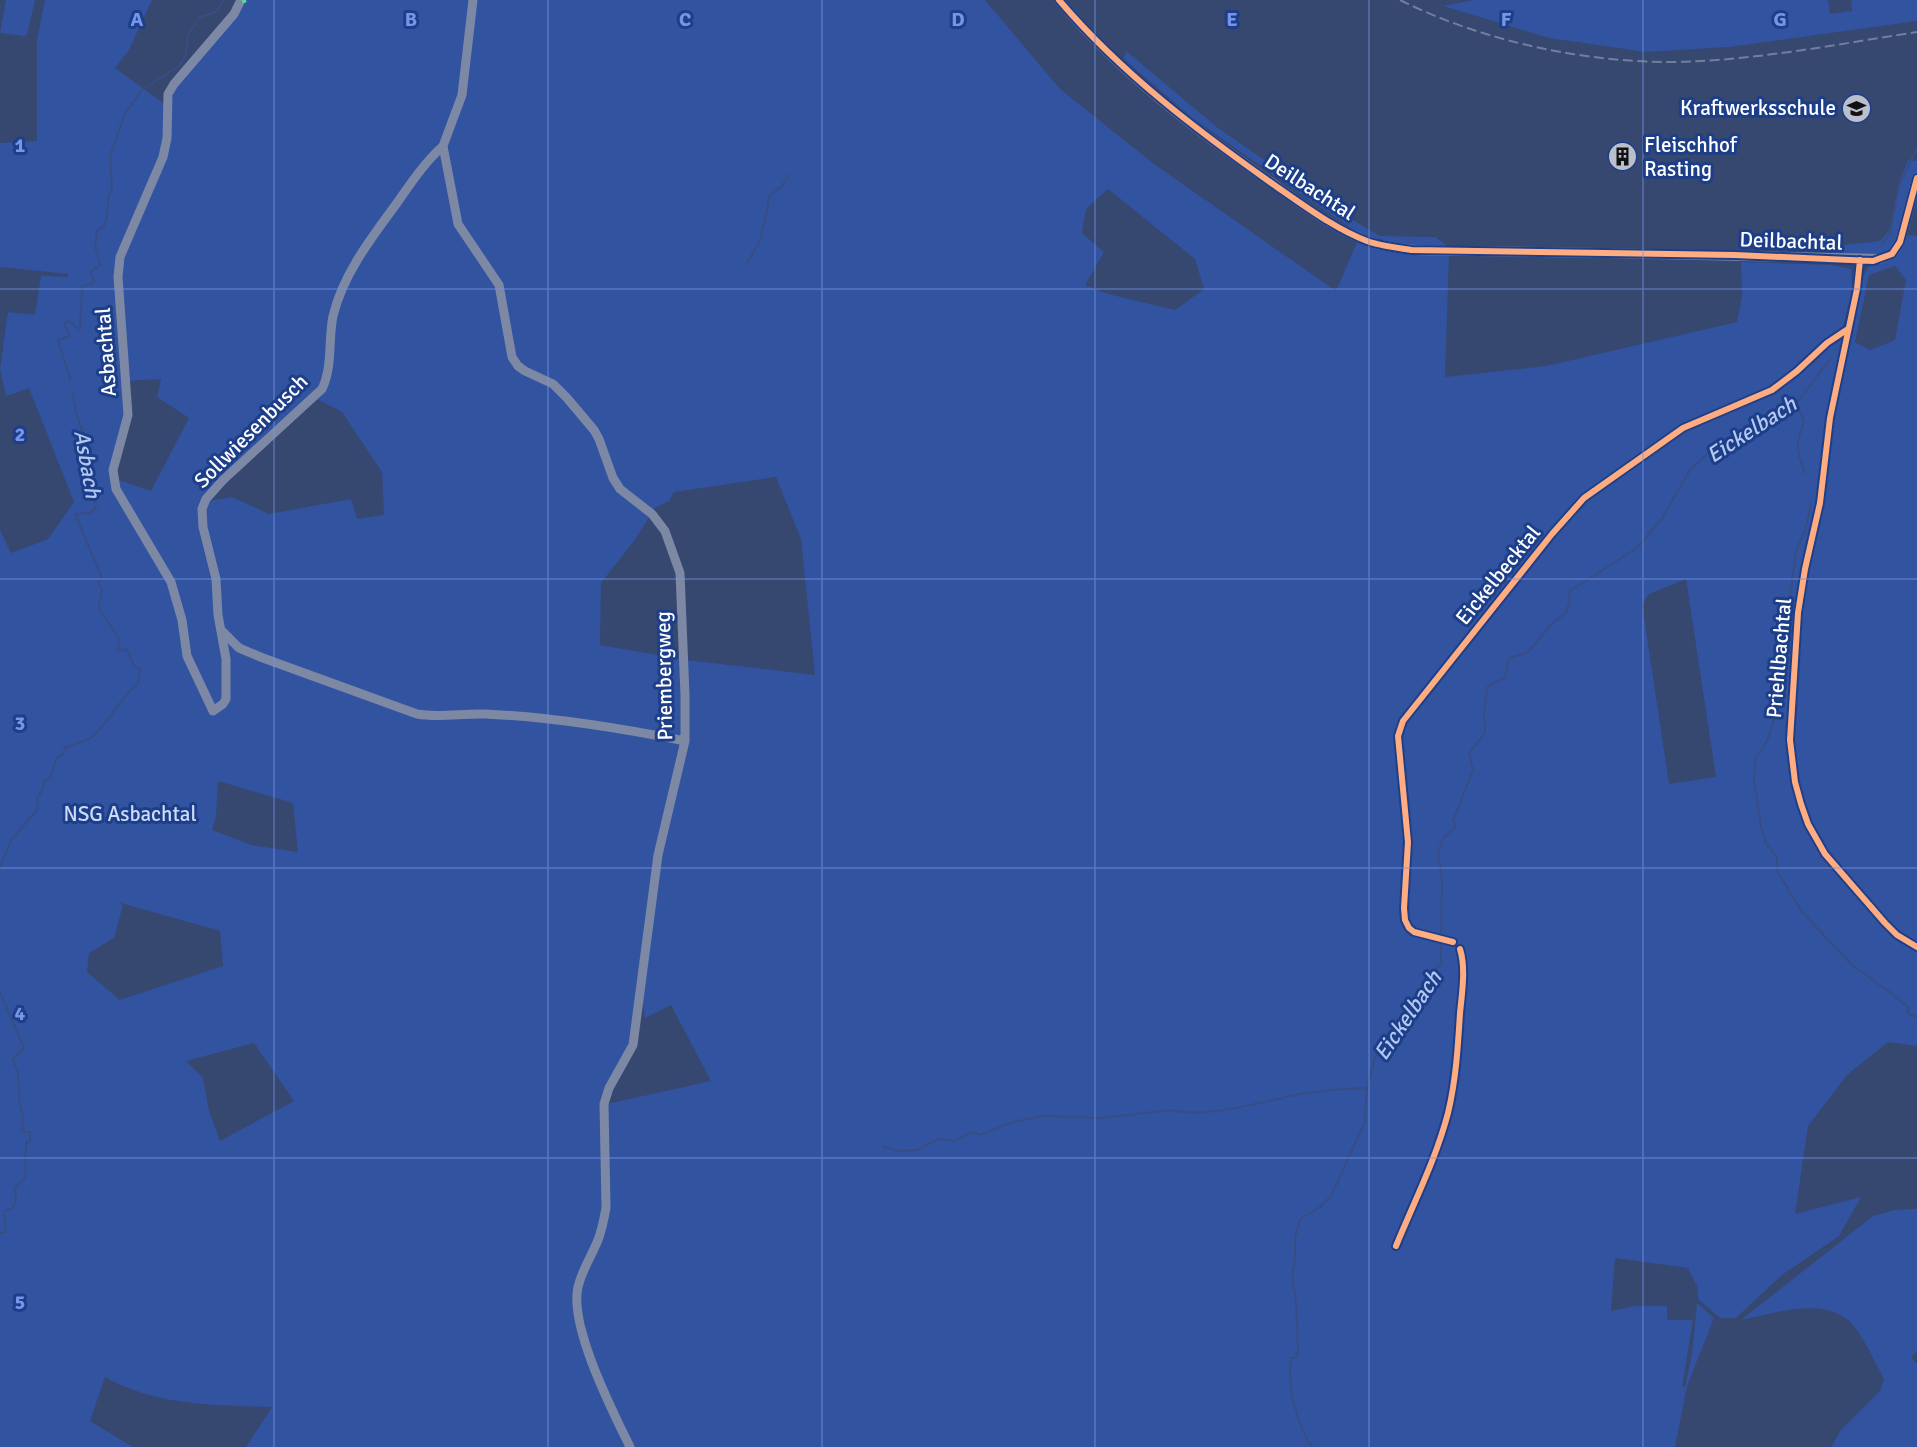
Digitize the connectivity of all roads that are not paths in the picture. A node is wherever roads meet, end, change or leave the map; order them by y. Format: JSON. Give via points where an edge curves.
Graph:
{"nodes":[{"id":1,"x":241,"y":0,"type":"edge"},
{"id":2,"x":473,"y":0,"type":"edge"},
{"id":3,"x":1059,"y":0,"type":"edge"},
{"id":4,"x":443,"y":146,"type":"junction"},
{"id":5,"x":1917,"y":178,"type":"edge"},
{"id":6,"x":1860,"y":260,"type":"junction"},
{"id":7,"x":1848,"y":329,"type":"junction"},
{"id":8,"x":221,"y":630,"type":"junction"},
{"id":9,"x":213,"y":711,"type":"joint"},
{"id":10,"x":685,"y":741,"type":"junction"},
{"id":11,"x":1453,"y":942,"type":"dead end"},
{"id":12,"x":1917,"y":946,"type":"edge"},
{"id":13,"x":630,"y":1447,"type":"edge"}],
"edges":[{"from":1,"to":9,"type":"street","name":"Asbachtal","via":[[234,14],[168,94],[163,157],[123,247],[118,273],[128,415],[113,470],[116,489],[171,582],[187,656]]},
{"from":2,"to":4,"type":"street","via":[[462,95]]},
{"from":3,"to":6,"type":"street","name":"Deilbachtal","via":[[1121,65],[1179,114],[1298,201],[1354,235],[1379,244],[1412,250]]},
{"from":4,"to":8,"type":"street","name":"Sollwiesenbusch","via":[[374,234],[343,289],[333,316],[328,372],[322,389],[223,480],[204,504],[201,519],[215,574]]},
{"from":4,"to":10,"type":"street","name":"Priembergweg","via":[[458,224],[499,285],[512,357],[518,366],[550,382],[567,398],[594,430],[620,489],[652,514],[665,531],[680,573]]},
{"from":5,"to":6,"type":"street","name":"Deilbachtal","via":[[1897,249],[1880,260]]},
{"from":6,"to":7,"type":"street","name":"Priehlbachtal"},
{"from":7,"to":11,"type":"street","name":"Eickelbecktal","via":[[1772,390],[1683,428],[1584,498],[1403,721],[1398,735],[1408,842],[1405,920],[1414,933]]},
{"from":7,"to":12,"type":"street","name":"Priehlbachtal","via":[[1798,613],[1790,740],[1801,804],[1825,854],[1885,923]]},
{"from":8,"to":9,"type":"street","name":"Sollwiesenbusch","via":[[227,685],[223,704]]},
{"from":8,"to":10,"type":"street","via":[[239,648],[425,716],[486,714],[538,718]]},
{"from":10,"to":13,"type":"street","name":"Priembergweg","via":[[658,855],[633,1045],[604,1104],[606,1208],[600,1237],[576,1299],[594,1366]]}]}
